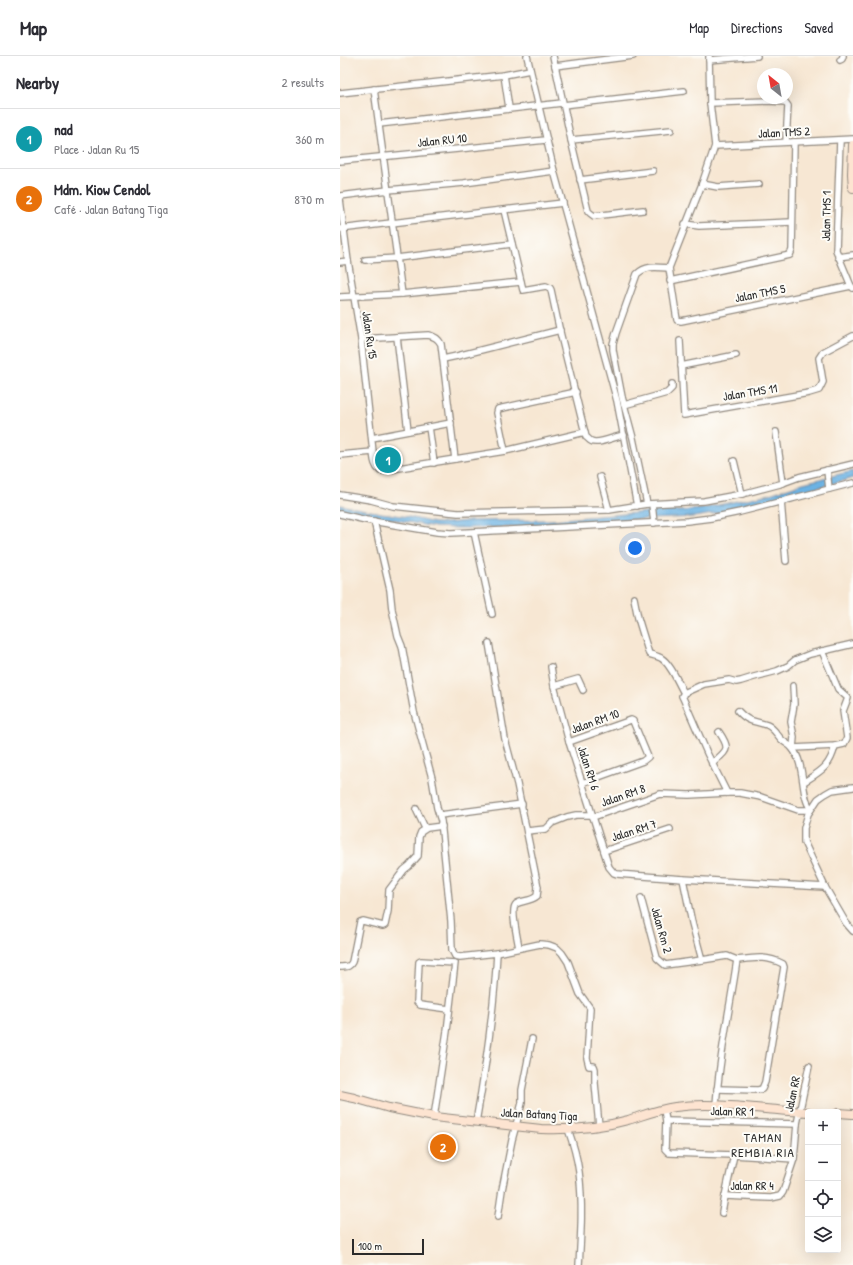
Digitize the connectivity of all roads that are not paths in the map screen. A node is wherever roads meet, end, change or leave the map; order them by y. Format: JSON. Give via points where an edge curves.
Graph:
{"nodes":[{"id":1,"x":527,"y":56,"type":"edge"},
{"id":2,"x":553,"y":56,"type":"edge"},
{"id":3,"x":633,"y":56,"type":"edge"},
{"id":4,"x":757,"y":56,"type":"edge"},
{"id":5,"x":709,"y":58,"type":"edge"},
{"id":6,"x":556,"y":66,"type":"junction"},
{"id":7,"x":530,"y":70,"type":"junction"},
{"id":8,"x":504,"y":75,"type":"junction"},
{"id":9,"x":374,"y":89,"type":"junction"},
{"id":10,"x":684,"y":91,"type":"dead end"},
{"id":11,"x":340,"y":93,"type":"edge"},
{"id":12,"x":710,"y":103,"type":"junction"},
{"id":13,"x":563,"y":104,"type":"junction"},
{"id":14,"x":540,"y":105,"type":"junction"},
{"id":15,"x":509,"y":108,"type":"junction"},
{"id":16,"x":379,"y":124,"type":"junction"},
{"id":17,"x":671,"y":130,"type":"dead end"},
{"id":18,"x":546,"y":140,"type":"junction"},
{"id":19,"x":571,"y":140,"type":"junction"},
{"id":20,"x":840,"y":140,"type":"junction"},
{"id":21,"x":853,"y":140,"type":"edge"},
{"id":22,"x":786,"y":142,"type":"junction"},
{"id":23,"x":794,"y":142,"type":"junction"},
{"id":24,"x":853,"y":145,"type":"edge"},
{"id":25,"x":715,"y":146,"type":"junction"},
{"id":26,"x":383,"y":156,"type":"junction"},
{"id":27,"x":340,"y":161,"type":"edge"},
{"id":28,"x":653,"y":171,"type":"dead end"},
{"id":29,"x":554,"y":172,"type":"junction"},
{"id":30,"x":580,"y":180,"type":"junction"},
{"id":31,"x":702,"y":184,"type":"junction"},
{"id":32,"x":759,"y":184,"type":"dead end"},
{"id":33,"x":853,"y":188,"type":"edge"},
{"id":34,"x":388,"y":190,"type":"junction"},
{"id":35,"x":340,"y":196,"type":"edge"},
{"id":36,"x":340,"y":200,"type":"edge"},
{"id":37,"x":563,"y":203,"type":"junction"},
{"id":38,"x":504,"y":210,"type":"junction"},
{"id":39,"x":643,"y":210,"type":"dead end"},
{"id":40,"x":792,"y":222,"type":"junction"},
{"id":41,"x":392,"y":223,"type":"junction"},
{"id":42,"x":685,"y":224,"type":"junction"},
{"id":43,"x":342,"y":229,"type":"edge"},
{"id":44,"x":512,"y":244,"type":"junction"},
{"id":45,"x":853,"y":255,"type":"edge"},
{"id":46,"x":838,"y":257,"type":"junction"},
{"id":47,"x":397,"y":258,"type":"junction"},
{"id":48,"x":365,"y":260,"type":"dead end"},
{"id":49,"x":348,"y":261,"type":"junction"},
{"id":50,"x":340,"y":262,"type":"edge"},
{"id":51,"x":669,"y":268,"type":"junction"},
{"id":52,"x":670,"y":281,"type":"junction"},
{"id":53,"x":521,"y":282,"type":"junction"},
{"id":54,"x":852,"y":287,"type":"edge"},
{"id":55,"x":402,"y":294,"type":"junction"},
{"id":56,"x":354,"y":296,"type":"junction"},
{"id":57,"x":340,"y":297,"type":"edge"},
{"id":58,"x":560,"y":330,"type":"junction"},
{"id":59,"x":853,"y":336,"type":"edge"},
{"id":60,"x":397,"y":337,"type":"junction"},
{"id":61,"x":361,"y":339,"type":"junction"},
{"id":62,"x":680,"y":341,"type":"dead end"},
{"id":63,"x":736,"y":355,"type":"dead end"},
{"id":64,"x":443,"y":359,"type":"junction"},
{"id":65,"x":681,"y":366,"type":"junction"},
{"id":66,"x":620,"y":384,"type":"junction"},
{"id":67,"x":672,"y":384,"type":"dead end"},
{"id":68,"x":613,"y":386,"type":"junction"},
{"id":69,"x":576,"y":392,"type":"junction"},
{"id":70,"x":624,"y":404,"type":"junction"},
{"id":71,"x":450,"y":423,"type":"junction"},
{"id":72,"x":429,"y":427,"type":"junction"},
{"id":73,"x":408,"y":431,"type":"junction"},
{"id":74,"x":585,"y":432,"type":"junction"},
{"id":75,"x":776,"y":432,"type":"dead end"},
{"id":76,"x":624,"y":435,"type":"junction"},
{"id":77,"x":372,"y":438,"type":"junction"},
{"id":78,"x":505,"y":451,"type":"junction"},
{"id":79,"x":373,"y":452,"type":"junction"},
{"id":80,"x":340,"y":455,"type":"edge"},
{"id":81,"x":455,"y":459,"type":"junction"},
{"id":82,"x":734,"y":461,"type":"dead end"},
{"id":83,"x":434,"y":463,"type":"junction"},
{"id":84,"x":853,"y":464,"type":"edge"},
{"id":85,"x":827,"y":471,"type":"junction"},
{"id":86,"x":600,"y":477,"type":"dead end"},
{"id":87,"x":783,"y":483,"type":"junction"},
{"id":88,"x":853,"y":483,"type":"edge"},
{"id":89,"x":829,"y":487,"type":"junction"},
{"id":90,"x":340,"y":494,"type":"edge"},
{"id":91,"x":742,"y":494,"type":"junction"},
{"id":92,"x":781,"y":501,"type":"junction"},
{"id":93,"x":650,"y":505,"type":"junction"},
{"id":94,"x":637,"y":506,"type":"junction"},
{"id":95,"x":609,"y":510,"type":"junction"},
{"id":96,"x":340,"y":514,"type":"edge"},
{"id":97,"x":374,"y":521,"type":"junction"},
{"id":98,"x":654,"y":521,"type":"junction"},
{"id":99,"x":474,"y":532,"type":"junction"},
{"id":100,"x":786,"y":561,"type":"dead end"},
{"id":101,"x":634,"y":598,"type":"dead end"},
{"id":102,"x":492,"y":614,"type":"dead end"},
{"id":103,"x":489,"y":643,"type":"dead end"},
{"id":104,"x":853,"y":644,"type":"edge"},
{"id":105,"x":822,"y":651,"type":"junction"},
{"id":106,"x":551,"y":667,"type":"dead end"},
{"id":107,"x":554,"y":686,"type":"junction"},
{"id":108,"x":793,"y":686,"type":"dead end"},
{"id":109,"x":583,"y":690,"type":"dead end"},
{"id":110,"x":684,"y":693,"type":"junction"},
{"id":111,"x":738,"y":710,"type":"dead end"},
{"id":112,"x":719,"y":732,"type":"dead end"},
{"id":113,"x":569,"y":742,"type":"junction"},
{"id":114,"x":835,"y":746,"type":"junction"},
{"id":115,"x":793,"y":748,"type":"junction"},
{"id":116,"x":712,"y":764,"type":"junction"},
{"id":117,"x":804,"y":782,"type":"junction"},
{"id":118,"x":582,"y":783,"type":"junction"},
{"id":119,"x":853,"y":787,"type":"edge"},
{"id":120,"x":727,"y":793,"type":"junction"},
{"id":121,"x":522,"y":804,"type":"junction"},
{"id":122,"x":416,"y":809,"type":"dead end"},
{"id":123,"x":811,"y":809,"type":"junction"},
{"id":124,"x":440,"y":815,"type":"junction"},
{"id":125,"x":593,"y":816,"type":"junction"},
{"id":126,"x":442,"y":826,"type":"junction"},
{"id":127,"x":425,"y":828,"type":"junction"},
{"id":128,"x":670,"y":829,"type":"dead end"},
{"id":129,"x":527,"y":831,"type":"junction"},
{"id":130,"x":604,"y":851,"type":"junction"},
{"id":131,"x":683,"y":879,"type":"junction"},
{"id":132,"x":825,"y":887,"type":"junction"},
{"id":133,"x":641,"y":898,"type":"dead end"},
{"id":134,"x":853,"y":931,"type":"edge"},
{"id":135,"x":519,"y":948,"type":"junction"},
{"id":136,"x":497,"y":953,"type":"junction"},
{"id":137,"x":455,"y":960,"type":"junction"},
{"id":138,"x":702,"y":960,"type":"junction"},
{"id":139,"x":737,"y":960,"type":"junction"},
{"id":140,"x":340,"y":967,"type":"edge"},
{"id":141,"x":449,"y":1009,"type":"junction"},
{"id":142,"x":532,"y":1039,"type":"dead end"},
{"id":143,"x":809,"y":1066,"type":"dead end"},
{"id":144,"x":717,"y":1090,"type":"junction"},
{"id":145,"x":340,"y":1095,"type":"edge"},
{"id":146,"x":716,"y":1106,"type":"junction"},
{"id":147,"x":664,"y":1108,"type":"junction"},
{"id":148,"x":799,"y":1112,"type":"junction"},
{"id":149,"x":805,"y":1112,"type":"edge"},
{"id":150,"x":841,"y":1113,"type":"edge"},
{"id":151,"x":853,"y":1114,"type":"edge"},
{"id":152,"x":434,"y":1117,"type":"junction"},
{"id":153,"x":666,"y":1121,"type":"junction"},
{"id":154,"x":476,"y":1122,"type":"junction"},
{"id":155,"x":797,"y":1124,"type":"junction"},
{"id":156,"x":516,"y":1126,"type":"junction"},
{"id":157,"x":599,"y":1126,"type":"junction"},
{"id":158,"x":568,"y":1129,"type":"junction"},
{"id":159,"x":734,"y":1155,"type":"junction"},
{"id":160,"x":794,"y":1159,"type":"junction"},
{"id":161,"x":725,"y":1196,"type":"junction"},
{"id":162,"x":780,"y":1196,"type":"joint"},
{"id":163,"x":722,"y":1213,"type":"dead end"},
{"id":164,"x":498,"y":1217,"type":"dead end"},
{"id":165,"x":579,"y":1265,"type":"edge"}],
"edges":[{"from":1,"to":7,"type":"street"},
{"from":2,"to":6,"type":"street"},
{"from":3,"to":6,"type":"street"},
{"from":4,"to":5,"type":"street"},
{"from":5,"to":12,"type":"street"},
{"from":6,"to":13,"type":"street"},
{"from":7,"to":8,"type":"street"},
{"from":7,"to":14,"type":"street"},
{"from":8,"to":9,"type":"street"},
{"from":8,"to":15,"type":"street"},
{"from":9,"to":11,"type":"street"},
{"from":9,"to":16,"type":"street"},
{"from":10,"to":13,"type":"street"},
{"from":12,"to":22,"type":"street","via":[[785,102],[788,106]]},
{"from":12,"to":25,"type":"street"},
{"from":13,"to":14,"type":"street"},
{"from":13,"to":19,"type":"street"},
{"from":14,"to":15,"type":"street"},
{"from":14,"to":18,"type":"street"},
{"from":15,"to":16,"type":"street"},
{"from":16,"to":26,"type":"street"},
{"from":17,"to":19,"type":"street"},
{"from":18,"to":26,"type":"street","name":"Jalan RU 10"},
{"from":18,"to":29,"type":"street"},
{"from":19,"to":30,"type":"street"},
{"from":20,"to":21,"type":"street","name":"Jalan TMS 2"},
{"from":20,"to":23,"type":"street","name":"Jalan TMS 2"},
{"from":20,"to":46,"type":"street","name":"Jalan TMS 1","via":[[836,250]]},
{"from":22,"to":23,"type":"street","name":"Jalan TMS 2"},
{"from":22,"to":25,"type":"street","name":"Jalan TMS 2"},
{"from":23,"to":40,"type":"street"},
{"from":24,"to":33,"type":"main road"},
{"from":25,"to":31,"type":"street"},
{"from":26,"to":27,"type":"street","name":"Jalan RU 10"},
{"from":26,"to":34,"type":"street"},
{"from":28,"to":30,"type":"street"},
{"from":29,"to":34,"type":"street"},
{"from":29,"to":37,"type":"street"},
{"from":30,"to":39,"type":"street","via":[[591,215]]},
{"from":31,"to":32,"type":"street","via":[[718,187]]},
{"from":31,"to":42,"type":"street"},
{"from":34,"to":35,"type":"street"},
{"from":34,"to":41,"type":"street"},
{"from":36,"to":43,"type":"street","name":"Jalan Ru 15"},
{"from":37,"to":38,"type":"street"},
{"from":37,"to":68,"type":"street"},
{"from":38,"to":41,"type":"street"},
{"from":38,"to":44,"type":"street"},
{"from":40,"to":42,"type":"street","via":[[699,226]]},
{"from":40,"to":52,"type":"street","via":[[790,255]]},
{"from":41,"to":43,"type":"street"},
{"from":41,"to":47,"type":"street"},
{"from":42,"to":51,"type":"street"},
{"from":43,"to":49,"type":"street","name":"Jalan Ru 15"},
{"from":44,"to":47,"type":"street"},
{"from":44,"to":53,"type":"street"},
{"from":45,"to":46,"type":"street"},
{"from":46,"to":54,"type":"street","name":"Jalan TMS 1"},
{"from":47,"to":48,"type":"street"},
{"from":47,"to":55,"type":"street"},
{"from":49,"to":50,"type":"street"},
{"from":49,"to":56,"type":"street","name":"Jalan Ru 15"},
{"from":51,"to":52,"type":"street"},
{"from":51,"to":66,"type":"street","via":[[648,267],[641,270],[632,285],[613,344]]},
{"from":52,"to":54,"type":"street","name":"Jalan TMS 5","via":[[678,321]]},
{"from":53,"to":55,"type":"street"},
{"from":53,"to":58,"type":"street","via":[[525,291],[546,286],[550,288]]},
{"from":55,"to":56,"type":"street"},
{"from":56,"to":57,"type":"street"},
{"from":56,"to":61,"type":"street","name":"Jalan Ru 15"},
{"from":58,"to":64,"type":"street"},
{"from":58,"to":69,"type":"street"},
{"from":59,"to":65,"type":"street","name":"Jalan TMS 11","via":[[820,355],[824,382],[819,390],[684,415]]},
{"from":60,"to":61,"type":"street"},
{"from":60,"to":64,"type":"street","via":[[428,335],[437,338],[441,344]]},
{"from":60,"to":73,"type":"street"},
{"from":61,"to":77,"type":"street","name":"Jalan Ru 15"},
{"from":62,"to":65,"type":"street"},
{"from":63,"to":65,"type":"street"},
{"from":64,"to":71,"type":"street"},
{"from":66,"to":68,"type":"street"},
{"from":66,"to":70,"type":"street"},
{"from":67,"to":70,"type":"street","via":[[667,393]]},
{"from":68,"to":76,"type":"street"},
{"from":69,"to":74,"type":"street"},
{"from":69,"to":78,"type":"street","via":[[498,409]]},
{"from":70,"to":93,"type":"street"},
{"from":71,"to":72,"type":"street"},
{"from":71,"to":81,"type":"street"},
{"from":72,"to":73,"type":"street"},
{"from":72,"to":83,"type":"street"},
{"from":73,"to":77,"type":"street"},
{"from":74,"to":76,"type":"street","via":[[592,442]]},
{"from":74,"to":78,"type":"street"},
{"from":75,"to":87,"type":"street"},
{"from":76,"to":94,"type":"street"},
{"from":77,"to":79,"type":"street","name":"Jalan Ru 15"},
{"from":78,"to":81,"type":"street"},
{"from":79,"to":80,"type":"street"},
{"from":79,"to":83,"type":"street","name":"Jalan Ru 15","via":[[375,465],[380,471]]},
{"from":81,"to":83,"type":"street"},
{"from":82,"to":91,"type":"street"},
{"from":84,"to":85,"type":"street"},
{"from":85,"to":87,"type":"street"},
{"from":85,"to":89,"type":"street"},
{"from":86,"to":95,"type":"street"},
{"from":87,"to":91,"type":"street"},
{"from":88,"to":89,"type":"street"},
{"from":89,"to":92,"type":"street"},
{"from":90,"to":95,"type":"street","via":[[393,506],[458,513]]},
{"from":91,"to":93,"type":"street","via":[[704,501]]},
{"from":92,"to":98,"type":"street","via":[[711,518]]},
{"from":92,"to":100,"type":"street"},
{"from":93,"to":94,"type":"street"},
{"from":93,"to":98,"type":"street"},
{"from":94,"to":95,"type":"street"},
{"from":96,"to":97,"type":"street"},
{"from":97,"to":99,"type":"street","via":[[437,532]]},
{"from":97,"to":124,"type":"street","via":[[414,712]]},
{"from":98,"to":99,"type":"street"},
{"from":99,"to":102,"type":"street"},
{"from":101,"to":110,"type":"street","via":[[649,654],[664,660]]},
{"from":103,"to":121,"type":"street","via":[[505,739]]},
{"from":104,"to":105,"type":"street"},
{"from":105,"to":110,"type":"street","via":[[795,660],[777,671],[741,682],[729,680],[704,684]]},
{"from":105,"to":114,"type":"street","via":[[838,689],[848,698],[843,711],[847,738],[844,744]]},
{"from":106,"to":107,"type":"street","name":"Jalan RM 6"},
{"from":107,"to":109,"type":"street","via":[[578,679]]},
{"from":107,"to":113,"type":"street","name":"Jalan RM 6"},
{"from":108,"to":115,"type":"street"},
{"from":110,"to":116,"type":"street","via":[[682,696]]},
{"from":111,"to":115,"type":"street","via":[[744,718],[773,729]]},
{"from":112,"to":116,"type":"street","via":[[727,747]]},
{"from":113,"to":118,"type":"street","name":"Jalan RM 6"},
{"from":113,"to":118,"type":"street","name":"Jalan RM 10","via":[[629,720],[633,721],[648,757],[646,760]]},
{"from":114,"to":115,"type":"street"},
{"from":114,"to":117,"type":"street","via":[[827,765]]},
{"from":115,"to":117,"type":"street"},
{"from":116,"to":120,"type":"street"},
{"from":117,"to":123,"type":"street"},
{"from":118,"to":125,"type":"street","name":"Jalan RM 6"},
{"from":119,"to":123,"type":"street","via":[[828,792],[821,796]]},
{"from":120,"to":123,"type":"street","via":[[761,797],[798,810]]},
{"from":120,"to":125,"type":"street","name":"Jalan RM 8","via":[[660,794]]},
{"from":121,"to":124,"type":"street"},
{"from":121,"to":129,"type":"street"},
{"from":122,"to":127,"type":"street"},
{"from":123,"to":132,"type":"street","via":[[804,828],[804,842]]},
{"from":124,"to":126,"type":"street"},
{"from":125,"to":129,"type":"street","name":"Jalan RM 8","via":[[567,817],[552,823],[546,829]]},
{"from":125,"to":130,"type":"street","name":"Jalan RM 6"},
{"from":126,"to":127,"type":"street"},
{"from":126,"to":137,"type":"street","via":[[452,950]]},
{"from":127,"to":140,"type":"street","via":[[419,837],[418,856],[389,890],[385,925],[360,922],[352,962],[348,967]]},
{"from":128,"to":130,"type":"street","name":"Jalan RM 7"},
{"from":129,"to":135,"type":"street","via":[[538,886],[537,896],[533,900],[514,906]]},
{"from":130,"to":131,"type":"street","name":"Jalan RM 6","via":[[609,867],[614,873]]},
{"from":131,"to":132,"type":"street"},
{"from":131,"to":138,"type":"street"},
{"from":132,"to":134,"type":"street"},
{"from":133,"to":138,"type":"street","name":"Jalan Rm 2","via":[[660,962],[669,965]]},
{"from":135,"to":136,"type":"street"},
{"from":135,"to":157,"type":"street","via":[[540,944],[557,948],[568,962],[580,994],[590,1008],[587,1058],[589,1066],[594,1066],[595,1069]]},
{"from":136,"to":137,"type":"street","via":[[466,956]]},
{"from":136,"to":154,"type":"street","via":[[492,1020]]},
{"from":137,"to":141,"type":"street"},
{"from":137,"to":141,"type":"street","via":[[419,962],[418,1004]]},
{"from":138,"to":139,"type":"street","name":"Jalan Rm 2","via":[[727,956]]},
{"from":139,"to":144,"type":"street"},
{"from":139,"to":144,"type":"street","name":"Jalan Rm 2","via":[[761,956],[778,961],[784,967],[766,1082],[758,1090]]},
{"from":141,"to":152,"type":"street"},
{"from":142,"to":156,"type":"street"},
{"from":143,"to":148,"type":"street","name":"Jalan RR"},
{"from":144,"to":146,"type":"street"},
{"from":145,"to":152,"type":"main road","name":"Jalan Batang Tiga"},
{"from":146,"to":147,"type":"main road","name":"Jalan Batang Tiga"},
{"from":146,"to":148,"type":"main road","name":"Jalan Batang Tiga"},
{"from":147,"to":153,"type":"street"},
{"from":147,"to":157,"type":"main road","name":"Jalan Batang Tiga"},
{"from":148,"to":149,"type":"main road","name":"Jalan Batang Tiga"},
{"from":148,"to":155,"type":"street","name":"Jalan RR"},
{"from":150,"to":151,"type":"main road"},
{"from":152,"to":154,"type":"main road","name":"Jalan Batang Tiga"},
{"from":153,"to":155,"type":"street","name":"Jalan RR 1"},
{"from":153,"to":159,"type":"street","via":[[666,1152]]},
{"from":154,"to":156,"type":"main road","name":"Jalan Batang Tiga"},
{"from":155,"to":160,"type":"street","name":"Jalan RR"},
{"from":156,"to":158,"type":"main road","name":"Jalan Batang Tiga"},
{"from":156,"to":164,"type":"street"},
{"from":157,"to":158,"type":"main road","name":"Jalan Batang Tiga"},
{"from":158,"to":165,"type":"street","via":[[579,1172]]},
{"from":159,"to":160,"type":"street"},
{"from":159,"to":161,"type":"street"},
{"from":160,"to":162,"type":"street","name":"Jalan RR"},
{"from":161,"to":162,"type":"street","name":"Jalan RR 4"},
{"from":161,"to":163,"type":"street"}]}
